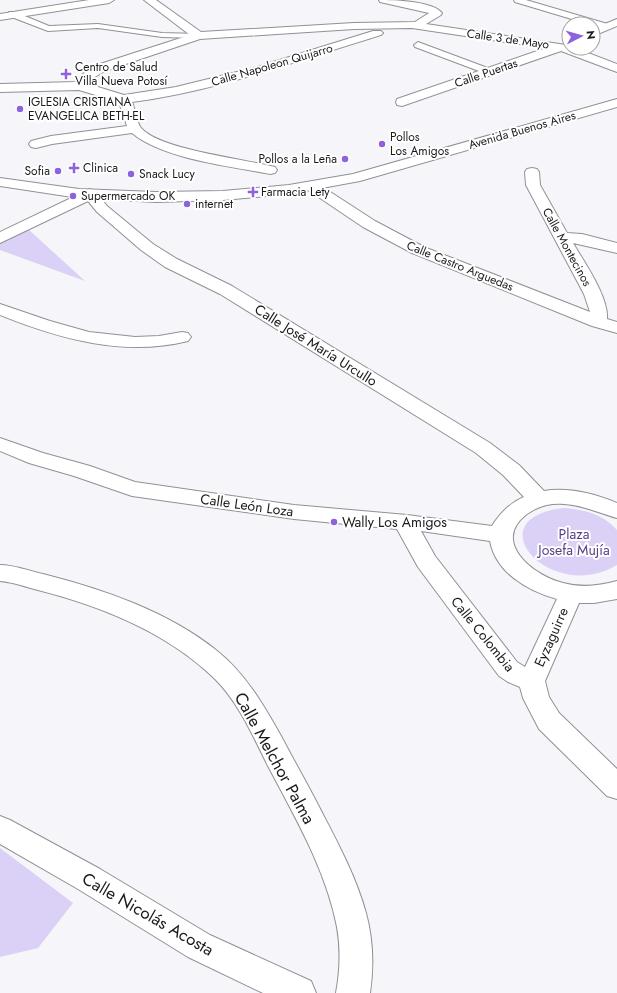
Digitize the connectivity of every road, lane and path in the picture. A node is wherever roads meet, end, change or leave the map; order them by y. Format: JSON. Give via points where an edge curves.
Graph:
{"nodes":[{"id":1,"x":109,"y":0,"type":"edge"},
{"id":2,"x":149,"y":0,"type":"edge"},
{"id":3,"x":384,"y":0,"type":"edge"},
{"id":4,"x":518,"y":0,"type":"edge"},
{"id":5,"x":12,"y":14,"type":"junction"},
{"id":6,"x":0,"y":17,"type":"edge"},
{"id":7,"x":612,"y":25,"type":"edge"},
{"id":8,"x":420,"y":26,"type":"junction"},
{"id":9,"x":601,"y":30,"type":"edge"},
{"id":10,"x":199,"y":36,"type":"junction"},
{"id":11,"x":561,"y":44,"type":"edge"},
{"id":12,"x":418,"y":45,"type":"dead end"},
{"id":13,"x":561,"y":47,"type":"edge"},
{"id":14,"x":590,"y":56,"type":"edge"},
{"id":15,"x":617,"y":68,"type":"edge"},
{"id":16,"x":490,"y":72,"type":"junction"},
{"id":17,"x":80,"y":86,"type":"junction"},
{"id":18,"x":0,"y":88,"type":"edge"},
{"id":19,"x":124,"y":99,"type":"junction"},
{"id":20,"x":402,"y":102,"type":"dead end"},
{"id":21,"x":617,"y":103,"type":"edge"},
{"id":22,"x":134,"y":129,"type":"junction"},
{"id":23,"x":36,"y":144,"type":"dead end"},
{"id":24,"x":270,"y":170,"type":"dead end"},
{"id":25,"x":532,"y":172,"type":"dead end"},
{"id":26,"x":0,"y":182,"type":"edge"},
{"id":27,"x":313,"y":187,"type":"junction"},
{"id":28,"x":90,"y":194,"type":"junction"},
{"id":29,"x":2,"y":234,"type":"edge"},
{"id":30,"x":562,"y":237,"type":"junction"},
{"id":31,"x":617,"y":248,"type":"edge"},
{"id":32,"x":0,"y":309,"type":"edge"},
{"id":33,"x":598,"y":322,"type":"junction"},
{"id":34,"x":617,"y":328,"type":"edge"},
{"id":35,"x":182,"y":337,"type":"dead end"},
{"id":36,"x":0,"y":444,"type":"edge"},
{"id":37,"x":539,"y":499,"type":"junction"},
{"id":38,"x":617,"y":511,"type":"edge"},
{"id":39,"x":407,"y":522,"type":"junction"},
{"id":40,"x":501,"y":535,"type":"junction"},
{"id":41,"x":0,"y":573,"type":"edge"},
{"id":42,"x":617,"y":590,"type":"edge"},
{"id":43,"x":571,"y":594,"type":"junction"},
{"id":44,"x":532,"y":681,"type":"junction"},
{"id":45,"x":617,"y":787,"type":"edge"},
{"id":46,"x":0,"y":829,"type":"edge"},
{"id":47,"x":299,"y":993,"type":"edge"},
{"id":48,"x":353,"y":993,"type":"edge"}],
"edges":[{"from":1,"to":5,"type":"street"},
{"from":2,"to":10,"type":"street"},
{"from":3,"to":8,"type":"street","via":[[437,13],[421,22]]},
{"from":4,"to":7,"type":"lane"},
{"from":5,"to":6,"type":"street"},
{"from":5,"to":10,"type":"lane","via":[[48,29],[98,26],[162,35]]},
{"from":7,"to":9,"type":"street"},
{"from":8,"to":10,"type":"street","via":[[354,26]]},
{"from":8,"to":11,"type":"street","name":"Calle 3 de Mayo"},
{"from":8,"to":19,"type":"street","name":"Calle Napoleon Quijarro","via":[[374,34],[262,70],[211,83]]},
{"from":10,"to":17,"type":"street","via":[[101,68],[89,75]]},
{"from":12,"to":16,"type":"lane"},
{"from":13,"to":16,"type":"street","name":"Calle Puertas"},
{"from":14,"to":15,"type":"street","name":"Calle 3 de Mayo"},
{"from":16,"to":20,"type":"street","name":"Calle Puertas"},
{"from":17,"to":18,"type":"street"},
{"from":17,"to":19,"type":"street"},
{"from":19,"to":22,"type":"street"},
{"from":21,"to":27,"type":"street","name":"Avenida Buenos Aires","via":[[355,178]]},
{"from":22,"to":23,"type":"street"},
{"from":22,"to":24,"type":"street","via":[[145,138],[176,149]]},
{"from":25,"to":30,"type":"street","name":"Calle Montecinos","via":[[533,186]]},
{"from":26,"to":28,"type":"street","name":"Avenida Buenos Aires"},
{"from":27,"to":28,"type":"street","name":"Avenida Buenos Aires","via":[[164,198]]},
{"from":27,"to":33,"type":"street","name":"Calle Castro Arguedas","via":[[369,224],[411,246]]},
{"from":28,"to":29,"type":"street"},
{"from":28,"to":37,"type":"street","name":"Calle José María Urcullo","via":[[102,209],[171,263],[226,290],[470,440],[511,470]]},
{"from":30,"to":31,"type":"street"},
{"from":30,"to":33,"type":"street","name":"Calle Montecinos","via":[[594,294],[599,313]]},
{"from":32,"to":35,"type":"street","via":[[50,329],[94,338],[134,341]]},
{"from":33,"to":34,"type":"street","name":"Calle Castro Arguedas"},
{"from":36,"to":39,"type":"street","name":"Calle León Loza","via":[[132,489],[294,512]]},
{"from":37,"to":38,"type":"street","via":[[577,498],[599,503]]},
{"from":37,"to":40,"type":"street","via":[[520,507],[508,518]]},
{"from":39,"to":40,"type":"street","name":"Calle León Loza"},
{"from":39,"to":44,"type":"street","name":"Calle Colombia","via":[[410,533],[426,561],[508,669]]},
{"from":40,"to":43,"type":"street","via":[[511,562],[526,576],[547,587]]},
{"from":41,"to":48,"type":"street","name":"Calle Melchor Palma","via":[[44,582],[87,595],[166,629],[198,649],[224,672],[250,705],[336,872],[353,928],[356,975]]},
{"from":42,"to":43,"type":"street","via":[[595,595]]},
{"from":43,"to":44,"type":"street","name":"Eyzaguirre"},
{"from":44,"to":45,"type":"street","via":[[536,698],[549,721]]},
{"from":46,"to":47,"type":"street","name":"Calle Nicolás Acosta","via":[[89,879],[199,946]]}]}
